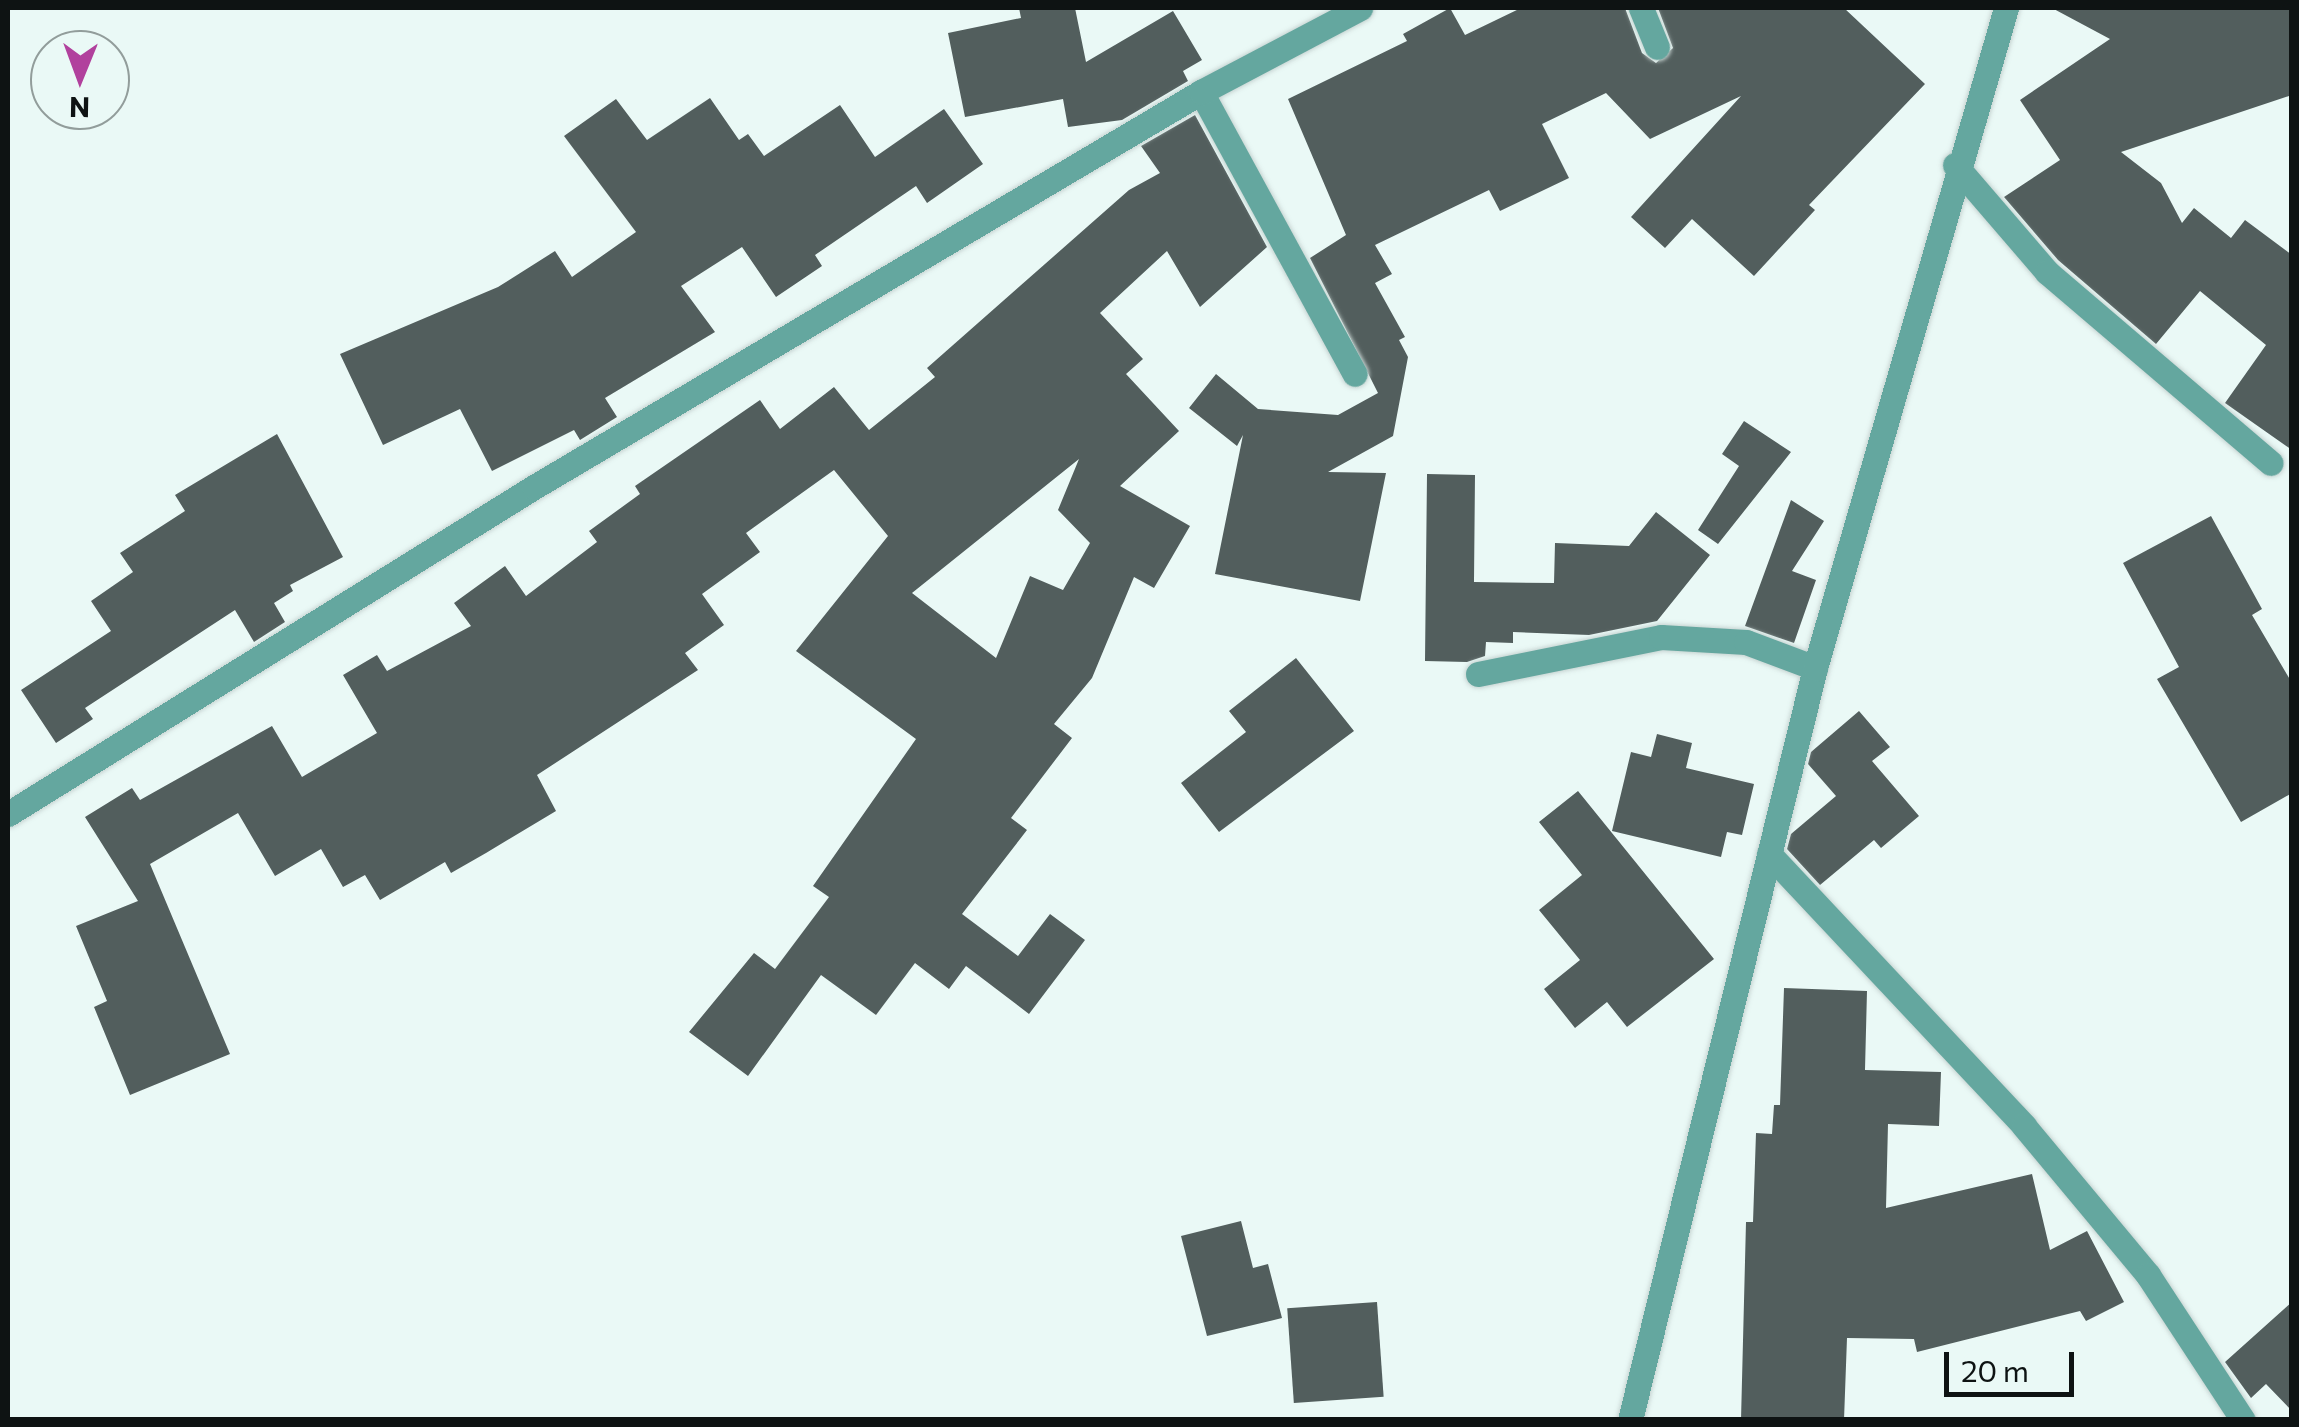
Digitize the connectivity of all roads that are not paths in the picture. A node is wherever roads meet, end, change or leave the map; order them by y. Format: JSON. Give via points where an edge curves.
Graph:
{"nodes":[{"id":1,"x":1360,"y":8,"type":"edge"},
{"id":2,"x":1640,"y":8,"type":"edge"},
{"id":3,"x":2006,"y":8,"type":"edge"},
{"id":4,"x":1332,"y":14,"type":"edge"},
{"id":5,"x":1658,"y":46,"type":"dead end"},
{"id":6,"x":1201,"y":92,"type":"junction"},
{"id":7,"x":1955,"y":165,"type":"junction"},
{"id":8,"x":1355,"y":374,"type":"dead end"},
{"id":9,"x":2271,"y":463,"type":"dead end"},
{"id":10,"x":1814,"y":668,"type":"junction"},
{"id":11,"x":1478,"y":674,"type":"dead end"},
{"id":12,"x":8,"y":814,"type":"edge"},
{"id":13,"x":1770,"y":854,"type":"junction"},
{"id":14,"x":1630,"y":1420,"type":"edge"},
{"id":15,"x":2243,"y":1420,"type":"edge"}],
"edges":[{"from":1,"to":4,"type":"street"},
{"from":2,"to":5,"type":"street"},
{"from":3,"to":7,"type":"street"},
{"from":4,"to":6,"type":"street"},
{"from":6,"to":8,"type":"street"},
{"from":6,"to":12,"type":"street","via":[[534,488]]},
{"from":7,"to":9,"type":"street","via":[[2047,272]]},
{"from":7,"to":10,"type":"street"},
{"from":10,"to":11,"type":"street","via":[[1746,642],[1662,638]]},
{"from":10,"to":13,"type":"street"},
{"from":13,"to":14,"type":"street"},
{"from":13,"to":15,"type":"street","via":[[2024,1126],[2148,1276]]}]}
